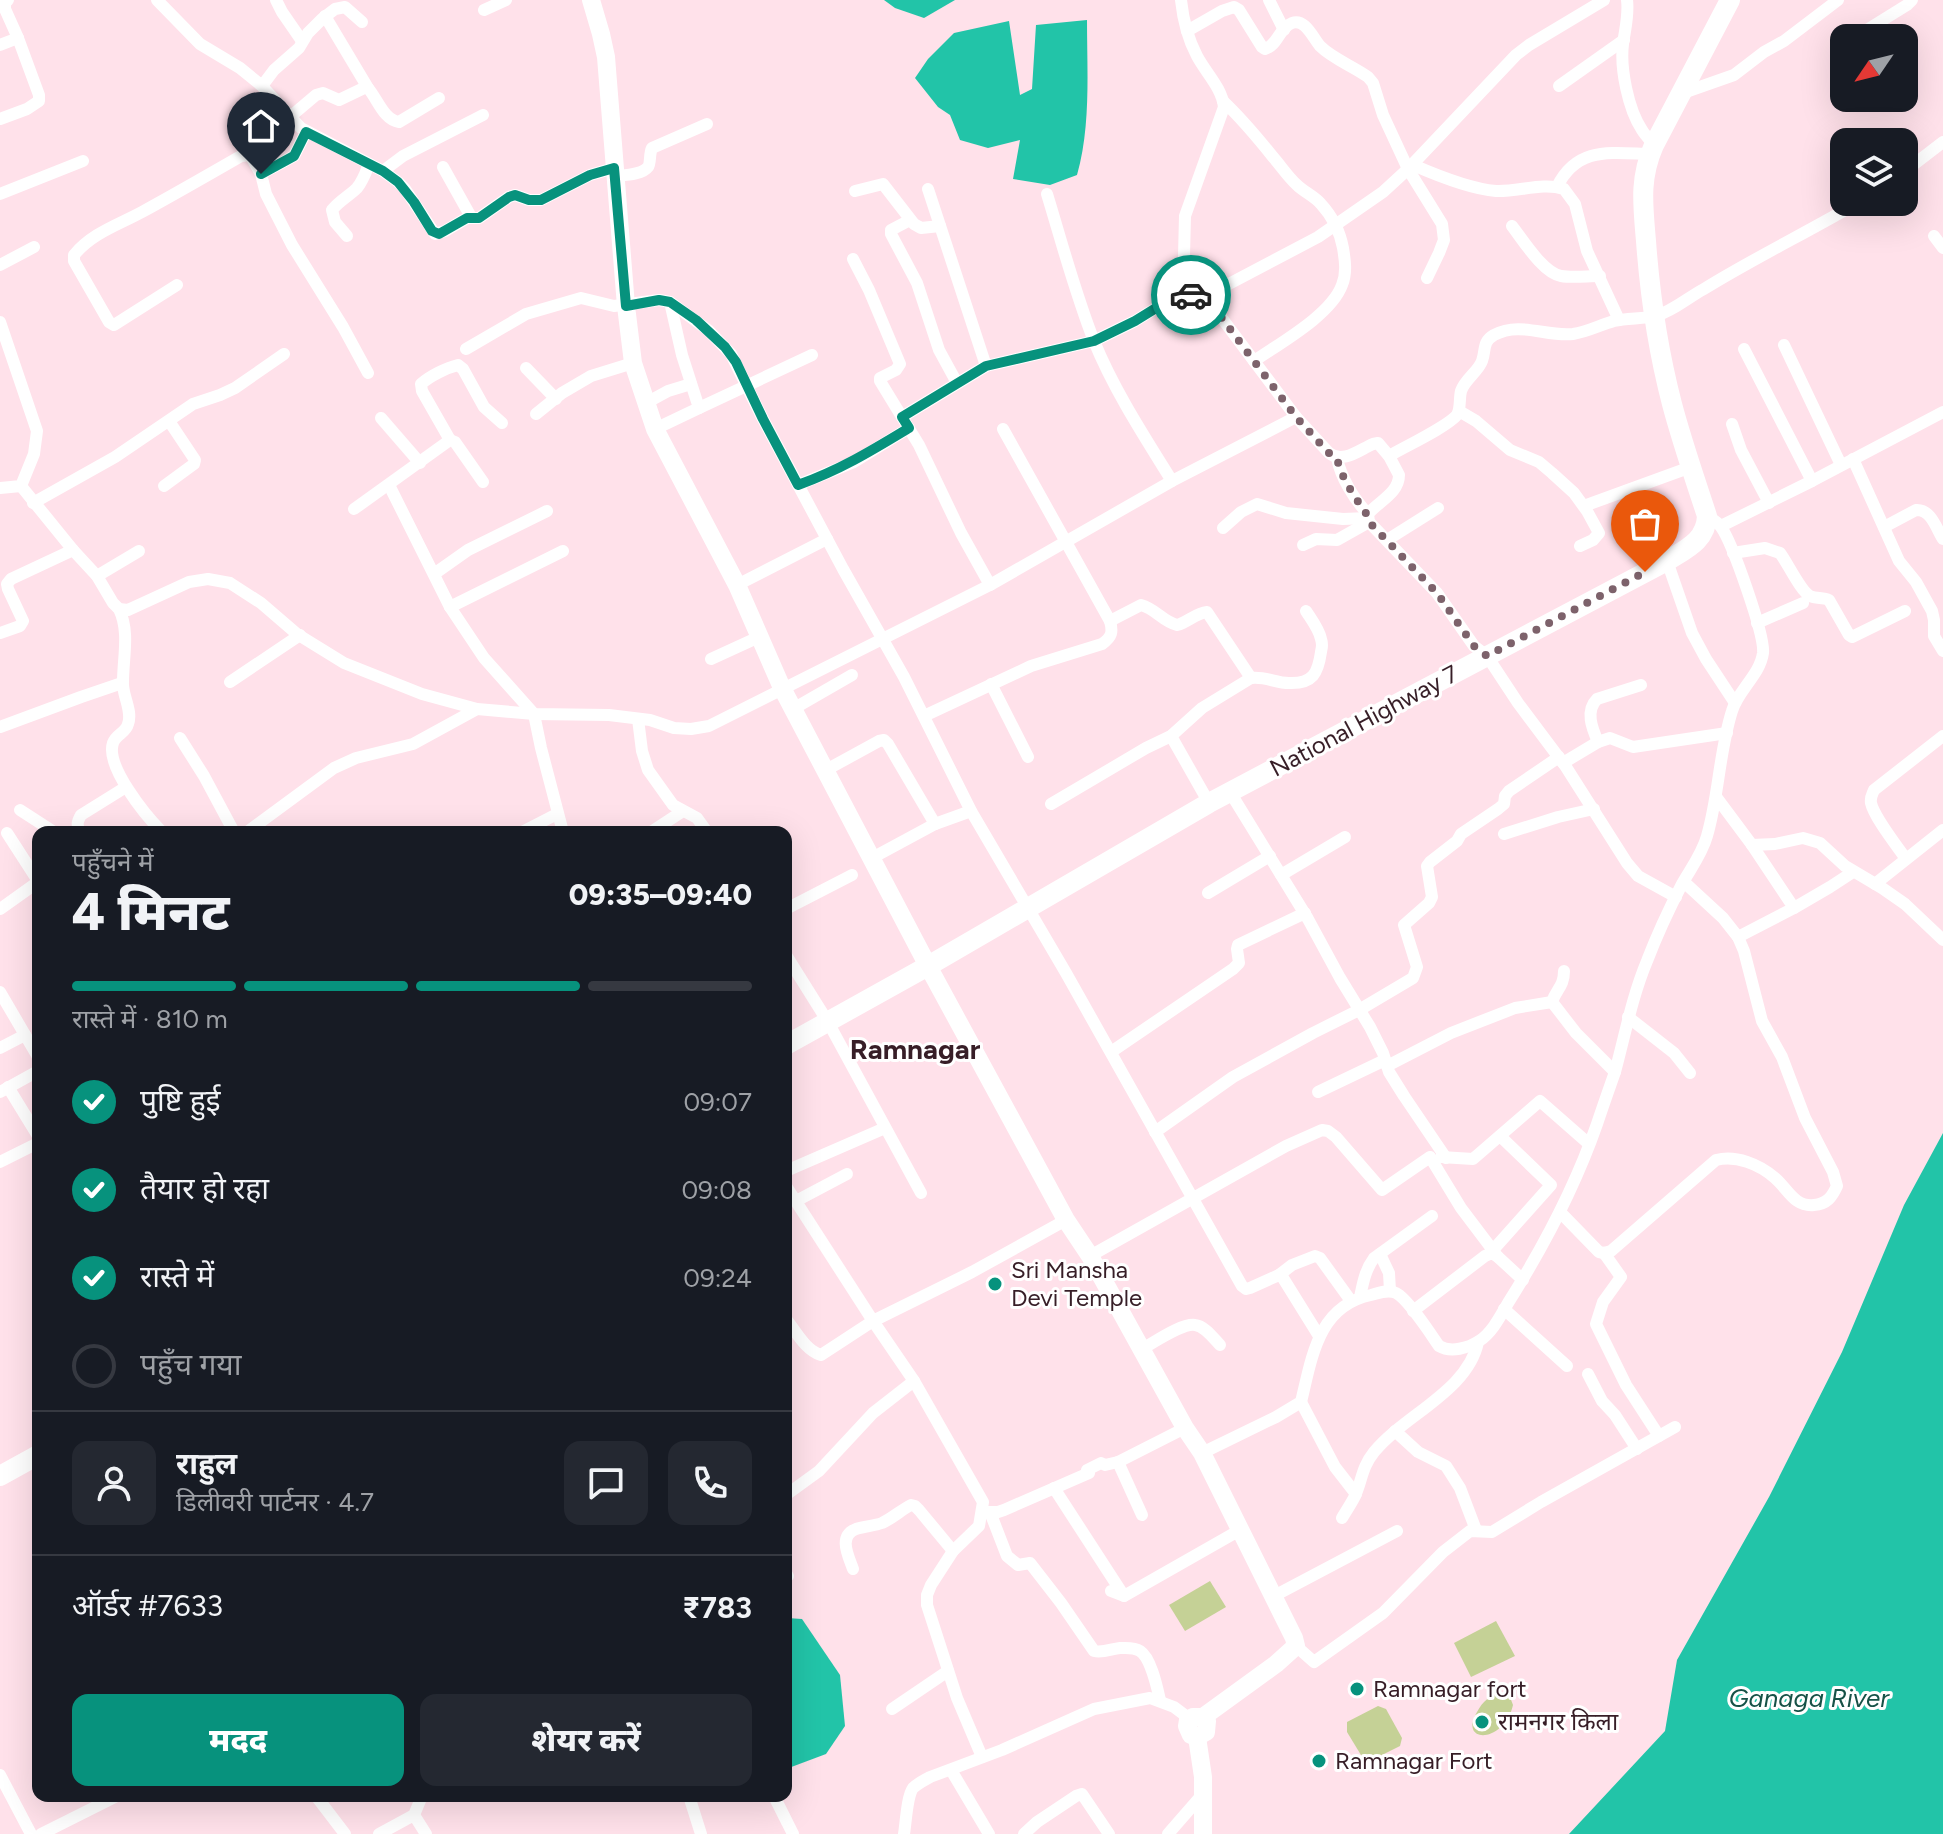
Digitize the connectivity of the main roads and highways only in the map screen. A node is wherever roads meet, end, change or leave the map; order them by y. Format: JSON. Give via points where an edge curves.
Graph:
{"nodes":[{"id":1,"x":591,"y":0,"type":"edge"},
{"id":2,"x":1730,"y":0,"type":"edge"},
{"id":3,"x":928,"y":966,"type":"junction"},
{"id":4,"x":792,"y":1042,"type":"edge"},
{"id":5,"x":32,"y":1458,"type":"edge"},
{"id":6,"x":0,"y":1476,"type":"edge"},
{"id":7,"x":1203,"y":1834,"type":"edge"}],
"edges":[{"from":1,"to":3,"type":"main road","via":[[606,57],[633,363],[655,429],[737,585],[782,688]]},
{"from":2,"to":3,"type":"main road","name":"National Highway 7","via":[[1645,168],[1653,317],[1669,394],[1714,521],[1700,539],[1209,803]]},
{"from":3,"to":4,"type":"main road","name":"National Highway 7"},
{"from":3,"to":7,"type":"main road","via":[[1066,1220],[1202,1453],[1290,1627],[1296,1646],[1197,1718],[1208,1727],[1197,1737]]},
{"from":5,"to":6,"type":"main road"}]}
